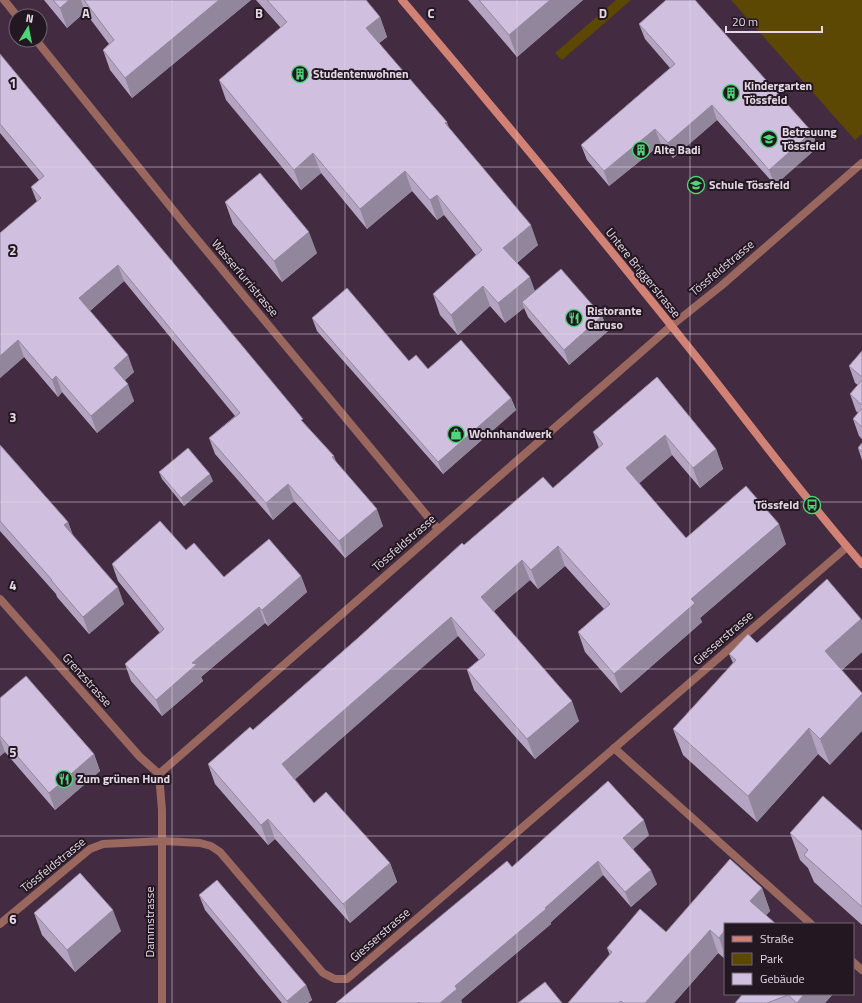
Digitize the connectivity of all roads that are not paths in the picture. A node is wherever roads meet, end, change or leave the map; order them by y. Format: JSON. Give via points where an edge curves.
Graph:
{"nodes":[{"id":1,"x":4,"y":0,"type":"edge"},
{"id":2,"x":402,"y":0,"type":"edge"},
{"id":3,"x":10,"y":8,"type":"edge"},
{"id":4,"x":42,"y":48,"type":"edge"},
{"id":5,"x":862,"y":163,"type":"edge"},
{"id":6,"x":671,"y":326,"type":"junction"},
{"id":7,"x":438,"y":529,"type":"junction"},
{"id":8,"x":847,"y":547,"type":"junction"},
{"id":9,"x":862,"y":564,"type":"edge"},
{"id":10,"x":0,"y":599,"type":"edge"},
{"id":11,"x":614,"y":748,"type":"junction"},
{"id":12,"x":159,"y":774,"type":"junction"},
{"id":13,"x":162,"y":841,"type":"junction"},
{"id":14,"x":809,"y":923,"type":"edge"},
{"id":15,"x":0,"y":924,"type":"edge"},
{"id":16,"x":854,"y":963,"type":"edge"},
{"id":17,"x":862,"y":970,"type":"edge"},
{"id":18,"x":162,"y":1003,"type":"edge"}],
"edges":[{"from":1,"to":3,"type":"street"},
{"from":2,"to":6,"type":"main road","name":"Untere Briggerstrasse"},
{"from":4,"to":7,"type":"street","name":"Wasserfurristrasse","via":[[186,226]]},
{"from":5,"to":6,"type":"street","name":"Tössfeldstrasse","via":[[721,286]]},
{"from":6,"to":7,"type":"street","name":"Tössfeldstrasse"},
{"from":6,"to":8,"type":"main road","name":"Untere Briggerstrasse"},
{"from":7,"to":12,"type":"street","name":"Tössfeldstrasse"},
{"from":8,"to":9,"type":"main road","name":"Untere Briggerstrasse"},
{"from":8,"to":11,"type":"street","name":"Giesserstrasse"},
{"from":10,"to":12,"type":"street","name":"Grenzstrasse","via":[[135,751]]},
{"from":11,"to":13,"type":"street","name":"Giesserstrasse","via":[[347,979],[335,979],[323,973],[220,852],[200,843]]},
{"from":11,"to":14,"type":"street"},
{"from":12,"to":13,"type":"street"},
{"from":13,"to":15,"type":"street","name":"Tössfeldstrasse","via":[[103,844],[90,849]]},
{"from":13,"to":18,"type":"street","name":"Dammstrasse"},
{"from":16,"to":17,"type":"street"}]}
